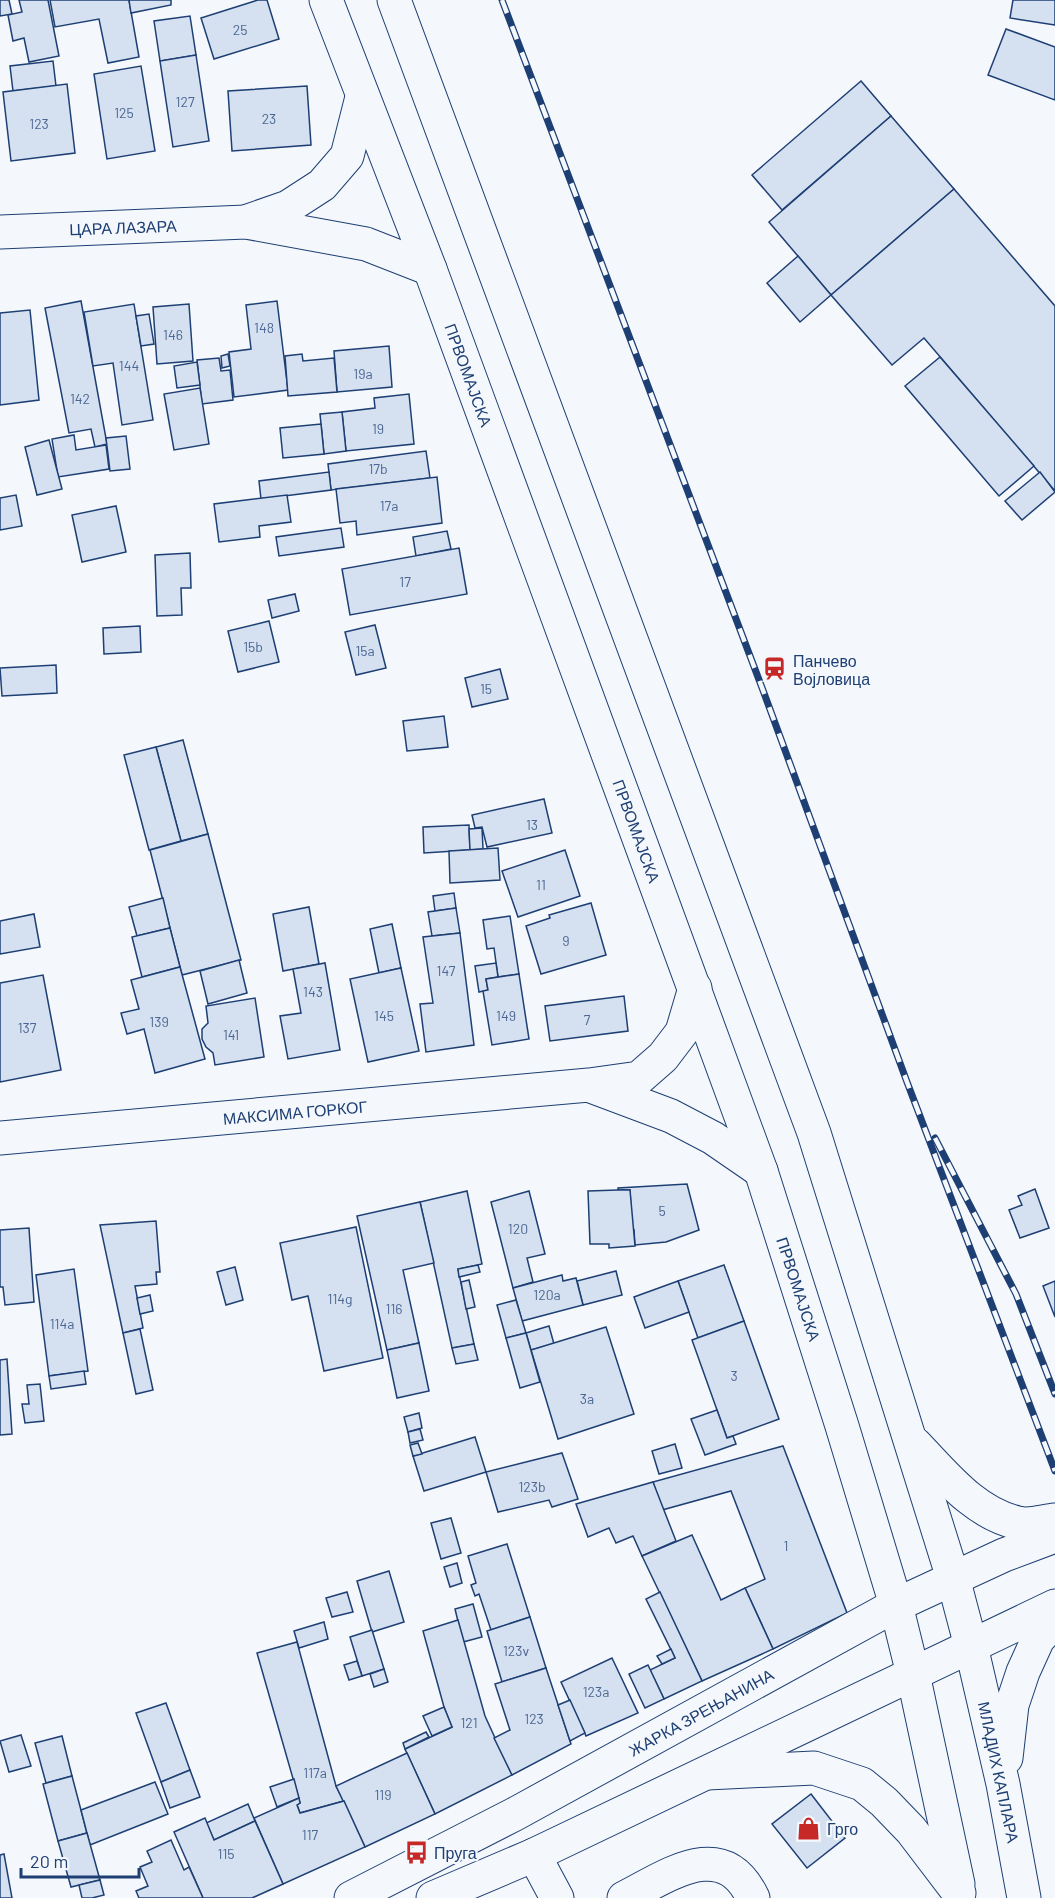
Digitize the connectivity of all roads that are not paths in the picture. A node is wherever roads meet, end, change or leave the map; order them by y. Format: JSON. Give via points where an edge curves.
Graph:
{"nodes":[{"id":1,"x":326,"y":0,"type":"edge"},
{"id":2,"x":394,"y":0,"type":"edge"},
{"id":3,"x":362,"y":97,"type":"junction"},
{"id":4,"x":246,"y":222,"type":"junction"},
{"id":5,"x":0,"y":232,"type":"edge"},
{"id":6,"x":430,"y":269,"type":"junction"},
{"id":7,"x":695,"y":988,"type":"junction"},
{"id":8,"x":589,"y":1085,"type":"junction"},
{"id":9,"x":0,"y":1138,"type":"edge"},
{"id":10,"x":761,"y":1171,"type":"junction"},
{"id":11,"x":909,"y":1438,"type":"junction"},
{"id":12,"x":1055,"y":1520,"type":"edge"},
{"id":13,"x":1055,"y":1536,"type":"edge"},
{"id":14,"x":953,"y":1578,"type":"junction"},
{"id":15,"x":896,"y":1605,"type":"junction"},
{"id":16,"x":1055,"y":1606,"type":"edge"},
{"id":17,"x":1055,"y":1621,"type":"edge"},
{"id":18,"x":971,"y":1646,"type":"junction"},
{"id":19,"x":913,"y":1674,"type":"junction"},
{"id":20,"x":707,"y":1773,"type":"junction"},
{"id":21,"x":1003,"y":1784,"type":"junction"},
{"id":22,"x":534,"y":1855,"type":"junction"},
{"id":23,"x":960,"y":1895,"type":"edge"},
{"id":24,"x":351,"y":1898,"type":"edge"},
{"id":25,"x":433,"y":1898,"type":"edge"},
{"id":26,"x":557,"y":1898,"type":"edge"},
{"id":27,"x":624,"y":1898,"type":"edge"},
{"id":28,"x":753,"y":1898,"type":"edge"},
{"id":29,"x":1024,"y":1898,"type":"edge"}],
"edges":[{"from":1,"to":3,"type":"main road","name":"ПРВОМАЈСКА"},
{"from":2,"to":11,"type":"main road","via":[[814,1133]]},
{"from":3,"to":4,"type":"main road","via":[[347,156],[322,185],[288,207]]},
{"from":3,"to":6,"type":"main road","name":"ПРВОМАЈСКА"},
{"from":4,"to":5,"type":"main road","name":"ЦАРА ЛАЗАРА"},
{"from":4,"to":6,"type":"main road","via":[[366,244]]},
{"from":6,"to":7,"type":"main road","name":"ПРВОМАЈСКА"},
{"from":7,"to":8,"type":"main road","name":"МАКСИМА ГОРКОГ","via":[[682,1032],[663,1057],[639,1078]]},
{"from":7,"to":10,"type":"main road","name":"ПРВОМАЈСКА"},
{"from":8,"to":9,"type":"main road","name":"МАКСИМА ГОРКОГ"},
{"from":8,"to":10,"type":"main road","via":[[671,1116],[713,1138]]},
{"from":10,"to":15,"type":"main road","name":"ПРВОМАЈСКА"},
{"from":11,"to":12,"type":"main road","via":[[962,1492],[989,1512],[1020,1524]]},
{"from":11,"to":14,"type":"main road"},
{"from":13,"to":14,"type":"main road","name":"ЖАРКА ЗРЕЊАНИНА"},
{"from":14,"to":15,"type":"main road","name":"ЖАРКА ЗРЕЊАНИНА"},
{"from":14,"to":18,"type":"main road"},
{"from":15,"to":19,"type":"main road","name":"ПРВОМАЈСКА"},
{"from":15,"to":24,"type":"main road","name":"ЖАРКА ЗРЕЊАНИНА","via":[[514,1814]]},
{"from":16,"to":18,"type":"main road"},
{"from":17,"to":21,"type":"main road","via":[[1038,1639],[1012,1705]]},
{"from":18,"to":19,"type":"main road"},
{"from":18,"to":21,"type":"main road","name":"МЛАДИХ КАПЛАРА"},
{"from":19,"to":20,"type":"main road"},
{"from":19,"to":23,"type":"main road"},
{"from":20,"to":22,"type":"main road"},
{"from":20,"to":23,"type":"main road","via":[[814,1768],[862,1784],[911,1830]]},
{"from":21,"to":29,"type":"main road","name":"МЛАДИХ КАПЛАРА"},
{"from":22,"to":25,"type":"main road"},
{"from":22,"to":26,"type":"main road"},
{"from":27,"to":28,"type":"main road","via":[[674,1872],[710,1863],[728,1868],[743,1879]]}]}
